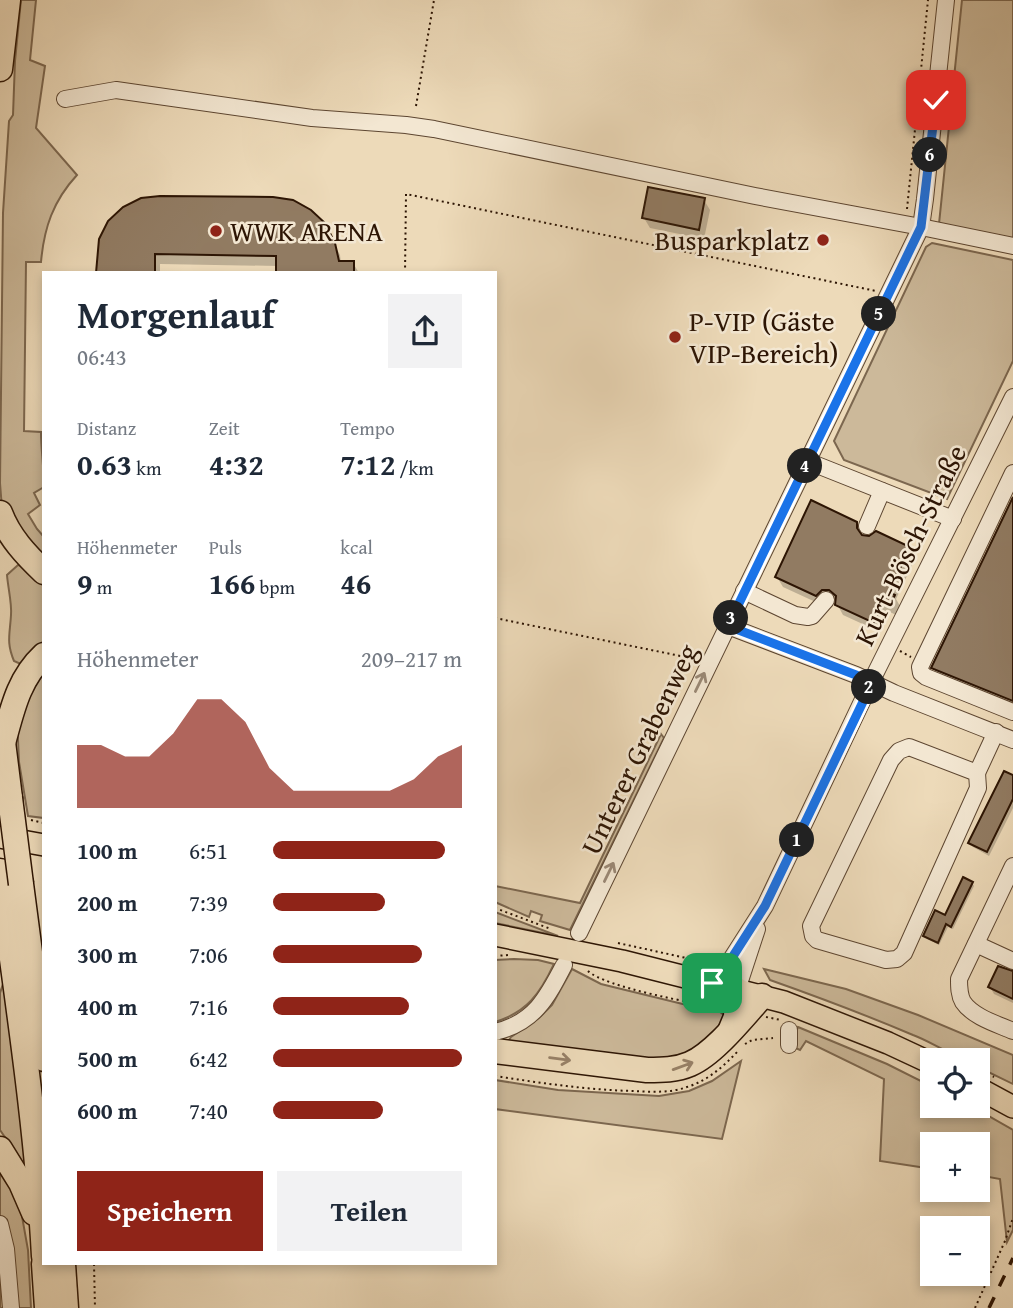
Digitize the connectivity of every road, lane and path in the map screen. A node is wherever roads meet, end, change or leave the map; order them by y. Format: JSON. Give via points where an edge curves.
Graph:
{"nodes":[{"id":1,"x":8,"y":0,"type":"edge"},
{"id":2,"x":434,"y":0,"type":"edge"},
{"id":3,"x":928,"y":0,"type":"edge"},
{"id":4,"x":946,"y":0,"type":"edge"},
{"id":5,"x":0,"y":69,"type":"edge"},
{"id":6,"x":65,"y":99,"type":"dead end"},
{"id":7,"x":416,"y":106,"type":"dead end"},
{"id":8,"x":913,"y":225,"type":"junction"},
{"id":9,"x":1013,"y":246,"type":"edge"},
{"id":10,"x":405,"y":271,"type":"edge"},
{"id":11,"x":888,"y":293,"type":"junction"},
{"id":12,"x":1013,"y":397,"type":"edge"},
{"id":13,"x":807,"y":461,"type":"junction"},
{"id":14,"x":1013,"y":472,"type":"edge"},
{"id":15,"x":882,"y":491,"type":"junction"},
{"id":16,"x":0,"y":513,"type":"edge"},
{"id":17,"x":953,"y":519,"type":"junction"},
{"id":18,"x":867,"y":526,"type":"dead end"},
{"id":19,"x":42,"y":570,"type":"edge"},
{"id":20,"x":744,"y":591,"type":"junction"},
{"id":21,"x":826,"y":600,"type":"dead end"},
{"id":22,"x":497,"y":618,"type":"edge"},
{"id":23,"x":728,"y":626,"type":"junction"},
{"id":24,"x":42,"y":657,"type":"edge"},
{"id":25,"x":709,"y":664,"type":"junction"},
{"id":26,"x":872,"y":683,"type":"junction"},
{"id":27,"x":1013,"y":700,"type":"edge"},
{"id":28,"x":1013,"y":712,"type":"edge"},
{"id":29,"x":1,"y":732,"type":"edge"},
{"id":30,"x":996,"y":732,"type":"junction"},
{"id":31,"x":1013,"y":740,"type":"edge"},
{"id":32,"x":978,"y":773,"type":"junction"},
{"id":33,"x":29,"y":820,"type":"dead end"},
{"id":34,"x":42,"y":822,"type":"edge"},
{"id":35,"x":0,"y":837,"type":"edge"},
{"id":36,"x":42,"y":845,"type":"edge"},
{"id":37,"x":1013,"y":866,"type":"edge"},
{"id":38,"x":7,"y":878,"type":"edge"},
{"id":39,"x":765,"y":906,"type":"junction"},
{"id":40,"x":497,"y":909,"type":"edge"},
{"id":41,"x":555,"y":930,"type":"dead end"},
{"id":42,"x":579,"y":933,"type":"dead end"},
{"id":43,"x":497,"y":935,"type":"edge"},
{"id":44,"x":9,"y":942,"type":"junction"},
{"id":45,"x":614,"y":942,"type":"dead end"},
{"id":46,"x":976,"y":944,"type":"junction"},
{"id":47,"x":513,"y":954,"type":"dead end"},
{"id":48,"x":497,"y":956,"type":"edge"},
{"id":49,"x":1013,"y":961,"type":"edge"},
{"id":50,"x":728,"y":964,"type":"junction"},
{"id":51,"x":564,"y":965,"type":"dead end"},
{"id":52,"x":585,"y":968,"type":"dead end"},
{"id":53,"x":0,"y":977,"type":"edge"},
{"id":54,"x":762,"y":996,"type":"junction"},
{"id":55,"x":729,"y":1003,"type":"junction"},
{"id":56,"x":497,"y":1030,"type":"edge"},
{"id":57,"x":1013,"y":1031,"type":"edge"},
{"id":58,"x":42,"y":1049,"type":"edge"},
{"id":59,"x":497,"y":1051,"type":"edge"},
{"id":60,"x":920,"y":1058,"type":"edge"},
{"id":61,"x":990,"y":1094,"type":"edge"},
{"id":62,"x":1013,"y":1107,"type":"edge"},
{"id":63,"x":0,"y":1149,"type":"edge"},
{"id":64,"x":1013,"y":1218,"type":"edge"},
{"id":65,"x":0,"y":1224,"type":"edge"},
{"id":66,"x":42,"y":1236,"type":"edge"},
{"id":67,"x":42,"y":1243,"type":"edge"},
{"id":68,"x":44,"y":1265,"type":"edge"},
{"id":69,"x":63,"y":1265,"type":"edge"},
{"id":70,"x":94,"y":1265,"type":"edge"},
{"id":71,"x":11,"y":1308,"type":"edge"},
{"id":72,"x":47,"y":1308,"type":"edge"},
{"id":73,"x":66,"y":1308,"type":"edge"},
{"id":74,"x":95,"y":1308,"type":"edge"},
{"id":75,"x":975,"y":1308,"type":"edge"}],
"edges":[{"from":1,"to":5,"type":"highway"},
{"from":2,"to":7,"type":"path"},
{"from":3,"to":8,"type":"path"},
{"from":4,"to":8,"type":"street","name":"Unterer Grabenweg"},
{"from":6,"to":8,"type":"street","via":[[116,90],[312,118],[434,129]]},
{"from":8,"to":9,"type":"street"},
{"from":8,"to":11,"type":"street","name":"Unterer Grabenweg"},
{"from":10,"to":11,"type":"path","via":[[406,194]]},
{"from":11,"to":13,"type":"street","name":"Unterer Grabenweg"},
{"from":12,"to":17,"type":"street","name":"Kurt-Bösch-Straße"},
{"from":13,"to":15,"type":"street"},
{"from":13,"to":20,"type":"street","name":"Unterer Grabenweg"},
{"from":14,"to":28,"type":"street","via":[[920,667],[926,677]]},
{"from":15,"to":17,"type":"street"},
{"from":15,"to":18,"type":"street"},
{"from":16,"to":19,"type":"highway","via":[[25,555]]},
{"from":17,"to":26,"type":"street","name":"Kurt-Bösch-Straße"},
{"from":20,"to":21,"type":"street","via":[[803,617],[812,616]]},
{"from":20,"to":23,"type":"street","name":"Unterer Grabenweg"},
{"from":22,"to":25,"type":"path"},
{"from":23,"to":25,"type":"street","name":"Unterer Grabenweg"},
{"from":23,"to":26,"type":"street"},
{"from":24,"to":29,"type":"highway","via":[[21,684]]},
{"from":42,"to":25,"type":"street","name":"Unterer Grabenweg","one_way":true},
{"from":26,"to":30,"type":"street"},
{"from":26,"to":39,"type":"street","name":"Kurt-Bösch-Straße"},
{"from":27,"to":28,"type":"street"},
{"from":29,"to":38,"type":"highway","bridge":true,"via":[[10,798]]},
{"from":30,"to":31,"type":"street"},
{"from":30,"to":32,"type":"street"},
{"from":32,"to":32,"type":"street","via":[[976,793],[902,956],[886,960],[813,936],[812,921],[899,751],[909,747]]},
{"from":33,"to":34,"type":"path"},
{"from":35,"to":36,"type":"main road"},
{"from":37,"to":46,"type":"street"},
{"from":38,"to":44,"type":"highway"},
{"from":38,"to":58,"type":"highway"},
{"from":39,"to":50,"type":"street","name":"Kurt-Bösch-Straße"},
{"from":39,"to":55,"type":"street","name":"Kurt-Bösch-Straße"},
{"from":40,"to":41,"type":"path"},
{"from":43,"to":55,"type":"main road","via":[[622,961]]},
{"from":44,"to":53,"type":"highway"},
{"from":44,"to":66,"type":"highway"},
{"from":45,"to":50,"type":"path"},
{"from":46,"to":49,"type":"street"},
{"from":46,"to":57,"type":"street","via":[[959,979],[959,994],[974,1012]]},
{"from":47,"to":48,"type":"path"},
{"from":50,"to":55,"type":"street","name":"Kurt-Bösch-Straße"},
{"from":51,"to":56,"type":"street","via":[[534,1012]]},
{"from":52,"to":55,"type":"path","via":[[609,983],[701,1005]]},
{"from":54,"to":55,"type":"highway"},
{"from":54,"to":55,"type":"main road"},
{"from":54,"to":60,"type":"main road"},
{"from":59,"to":55,"type":"highway","one_way":true,"via":[[671,1070],[692,1064],[709,1052]]},
{"from":61,"to":62,"type":"main road"},
{"from":63,"to":67,"type":"highway","via":[[21,1183]]},
{"from":64,"to":75,"type":"path"},
{"from":65,"to":71,"type":"street"},
{"from":68,"to":72,"type":"highway"},
{"from":69,"to":73,"type":"highway"},
{"from":70,"to":74,"type":"path"}]}
